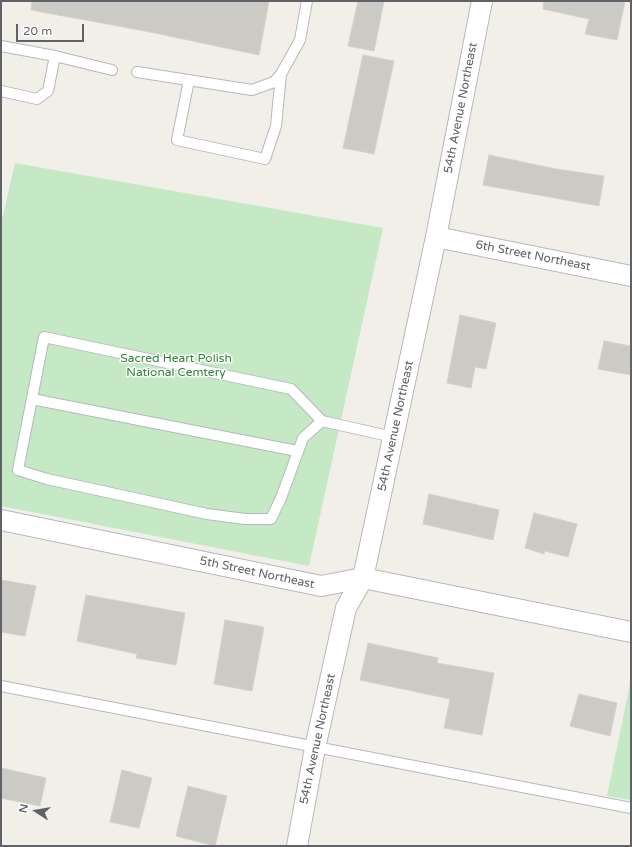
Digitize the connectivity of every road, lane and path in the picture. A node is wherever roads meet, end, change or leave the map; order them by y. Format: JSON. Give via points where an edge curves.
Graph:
{"nodes":[{"id":1,"x":307,"y":1,"type":"edge"},
{"id":2,"x":482,"y":1,"type":"edge"},
{"id":3,"x":1,"y":46,"type":"edge"},
{"id":4,"x":55,"y":56,"type":"junction"},
{"id":5,"x":112,"y":70,"type":"dead end"},
{"id":6,"x":137,"y":72,"type":"dead end"},
{"id":7,"x":281,"y":74,"type":"junction"},
{"id":8,"x":189,"y":80,"type":"junction"},
{"id":9,"x":1,"y":91,"type":"edge"},
{"id":10,"x":436,"y":237,"type":"junction"},
{"id":11,"x":631,"y":276,"type":"edge"},
{"id":12,"x":32,"y":399,"type":"junction"},
{"id":13,"x":322,"y":421,"type":"junction"},
{"id":14,"x":393,"y":437,"type":"junction"},
{"id":15,"x":298,"y":451,"type":"junction"},
{"id":16,"x":1,"y":520,"type":"edge"},
{"id":17,"x":363,"y":578,"type":"junction"},
{"id":18,"x":631,"y":632,"type":"edge"},
{"id":19,"x":1,"y":686,"type":"edge"},
{"id":20,"x":315,"y":748,"type":"junction"},
{"id":21,"x":631,"y":808,"type":"edge"},
{"id":22,"x":297,"y":846,"type":"edge"}],
"edges":[{"from":1,"to":7,"type":"lane","via":[[300,40]]},
{"from":2,"to":10,"type":"street","name":"54th Avenue Northeast"},
{"from":3,"to":4,"type":"lane"},
{"from":4,"to":5,"type":"lane"},
{"from":4,"to":9,"type":"lane","via":[[48,91],[37,98]]},
{"from":6,"to":8,"type":"lane"},
{"from":7,"to":8,"type":"lane","via":[[274,82],[252,90]]},
{"from":7,"to":8,"type":"lane","via":[[276,126],[266,159],[177,140]]},
{"from":10,"to":11,"type":"street","name":"6th Street Northeast"},
{"from":10,"to":14,"type":"street","name":"54th Avenue Northeast"},
{"from":12,"to":13,"type":"lane","via":[[44,337],[291,389]]},
{"from":12,"to":15,"type":"lane"},
{"from":12,"to":15,"type":"lane","via":[[18,470],[47,479],[207,514],[245,519],[271,519]]},
{"from":13,"to":14,"type":"lane"},
{"from":13,"to":15,"type":"lane","via":[[303,438]]},
{"from":14,"to":17,"type":"street","name":"54th Avenue Northeast"},
{"from":16,"to":17,"type":"street","name":"5th Street Northeast","via":[[321,586]]},
{"from":17,"to":18,"type":"street","name":"5th Street Northeast"},
{"from":17,"to":20,"type":"street","name":"54th Avenue Northeast","via":[[346,608]]},
{"from":19,"to":20,"type":"lane"},
{"from":20,"to":21,"type":"lane"},
{"from":20,"to":22,"type":"street","name":"54th Avenue Northeast"}]}
